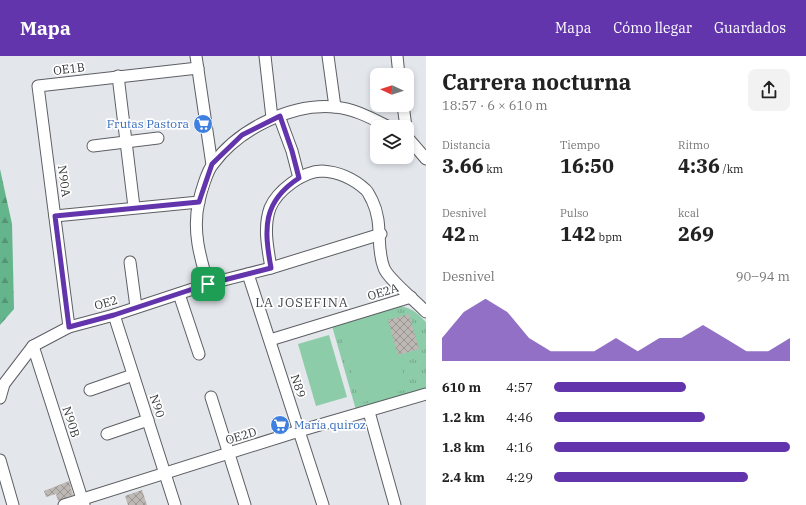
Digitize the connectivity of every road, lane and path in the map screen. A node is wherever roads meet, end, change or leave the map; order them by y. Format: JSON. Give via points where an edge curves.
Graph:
{"nodes":[{"id":1,"x":196,"y":56,"type":"edge"},
{"id":2,"x":265,"y":56,"type":"edge"},
{"id":3,"x":328,"y":56,"type":"edge"},
{"id":4,"x":397,"y":56,"type":"edge"},
{"id":5,"x":198,"y":68,"type":"junction"},
{"id":6,"x":398,"y":68,"type":"edge"},
{"id":7,"x":118,"y":76,"type":"junction"},
{"id":8,"x":38,"y":86,"type":"joint"},
{"id":9,"x":335,"y":107,"type":"junction"},
{"id":10,"x":276,"y":117,"type":"junction"},
{"id":11,"x":376,"y":120,"type":"edge"},
{"id":12,"x":158,"y":138,"type":"dead end"},
{"id":13,"x":126,"y":142,"type":"junction"},
{"id":14,"x":414,"y":145,"type":"edge"},
{"id":15,"x":93,"y":146,"type":"dead end"},
{"id":16,"x":426,"y":159,"type":"edge"},
{"id":17,"x":212,"y":164,"type":"junction"},
{"id":18,"x":299,"y":178,"type":"junction"},
{"id":19,"x":199,"y":202,"type":"junction"},
{"id":20,"x":134,"y":207,"type":"junction"},
{"id":21,"x":55,"y":216,"type":"junction"},
{"id":22,"x":381,"y":234,"type":"junction"},
{"id":23,"x":130,"y":262,"type":"dead end"},
{"id":24,"x":271,"y":268,"type":"junction"},
{"id":25,"x":248,"y":274,"type":"junction"},
{"id":26,"x":208,"y":284,"type":"junction"},
{"id":27,"x":179,"y":294,"type":"junction"},
{"id":28,"x":411,"y":297,"type":"junction"},
{"id":29,"x":136,"y":307,"type":"junction"},
{"id":30,"x":426,"y":312,"type":"edge"},
{"id":31,"x":114,"y":315,"type":"junction"},
{"id":32,"x":69,"y":327,"type":"junction"},
{"id":33,"x":270,"y":340,"type":"junction"},
{"id":34,"x":33,"y":346,"type":"junction"},
{"id":35,"x":199,"y":354,"type":"dead end"},
{"id":36,"x":133,"y":375,"type":"junction"},
{"id":37,"x":90,"y":390,"type":"dead end"},
{"id":38,"x":426,"y":394,"type":"edge"},
{"id":39,"x":211,"y":397,"type":"dead end"},
{"id":40,"x":0,"y":398,"type":"edge"},
{"id":41,"x":369,"y":412,"type":"junction"},
{"id":42,"x":148,"y":420,"type":"junction"},
{"id":43,"x":299,"y":431,"type":"junction"},
{"id":44,"x":107,"y":434,"type":"dead end"},
{"id":45,"x":228,"y":453,"type":"junction"},
{"id":46,"x":0,"y":460,"type":"edge"},
{"id":47,"x":164,"y":474,"type":"junction"},
{"id":48,"x":83,"y":502,"type":"edge"},
{"id":49,"x":13,"y":505,"type":"edge"},
{"id":50,"x":64,"y":505,"type":"edge"},
{"id":51,"x":175,"y":505,"type":"edge"},
{"id":52,"x":245,"y":505,"type":"edge"},
{"id":53,"x":323,"y":505,"type":"edge"},
{"id":54,"x":395,"y":505,"type":"edge"}],
"edges":[{"from":1,"to":5,"type":"street"},
{"from":2,"to":10,"type":"street"},
{"from":3,"to":9,"type":"street"},
{"from":4,"to":6,"type":"street"},
{"from":5,"to":7,"type":"street","name":"OE1B"},
{"from":5,"to":17,"type":"street"},
{"from":7,"to":8,"type":"street","name":"OE1B"},
{"from":7,"to":13,"type":"street"},
{"from":8,"to":21,"type":"street","name":"N90A"},
{"from":9,"to":10,"type":"street","via":[[301,109]]},
{"from":9,"to":11,"type":"street","via":[[361,112]]},
{"from":10,"to":17,"type":"street","via":[[242,135]]},
{"from":10,"to":18,"type":"street","via":[[292,151]]},
{"from":12,"to":13,"type":"street"},
{"from":13,"to":15,"type":"street"},
{"from":13,"to":20,"type":"street"},
{"from":14,"to":16,"type":"street"},
{"from":17,"to":19,"type":"street"},
{"from":18,"to":22,"type":"street","via":[[321,171],[348,177],[367,191],[378,213]]},
{"from":18,"to":24,"type":"street","via":[[284,188],[270,208],[266,239]]},
{"from":19,"to":20,"type":"street"},
{"from":19,"to":26,"type":"street","via":[[196,239]]},
{"from":20,"to":21,"type":"street"},
{"from":21,"to":32,"type":"street","name":"N90A"},
{"from":22,"to":24,"type":"street","name":"OE2"},
{"from":22,"to":28,"type":"street","via":[[380,254],[384,269]]},
{"from":23,"to":29,"type":"street"},
{"from":24,"to":25,"type":"street","name":"OE2"},
{"from":25,"to":26,"type":"street","name":"OE2"},
{"from":25,"to":33,"type":"street","name":"N89"},
{"from":26,"to":27,"type":"street","name":"OE2"},
{"from":27,"to":29,"type":"street","name":"OE2"},
{"from":27,"to":35,"type":"street"},
{"from":28,"to":30,"type":"street"},
{"from":28,"to":33,"type":"street","name":"OE2A"},
{"from":29,"to":31,"type":"street","name":"OE2"},
{"from":31,"to":32,"type":"street","name":"OE2"},
{"from":31,"to":36,"type":"street","name":"N90"},
{"from":32,"to":34,"type":"street","name":"OE2"},
{"from":33,"to":43,"type":"street","name":"N89"},
{"from":34,"to":40,"type":"street","name":"OE2","via":[[4,384]]},
{"from":34,"to":48,"type":"street","name":"N90B"},
{"from":36,"to":37,"type":"street"},
{"from":36,"to":42,"type":"street","name":"N90"},
{"from":38,"to":41,"type":"street","name":"OE2D"},
{"from":39,"to":45,"type":"street"},
{"from":41,"to":43,"type":"street","name":"OE2D"},
{"from":41,"to":54,"type":"street"},
{"from":42,"to":44,"type":"street"},
{"from":42,"to":47,"type":"street","name":"N90"},
{"from":43,"to":45,"type":"street","name":"OE2D"},
{"from":43,"to":53,"type":"street","name":"N89"},
{"from":45,"to":47,"type":"street","name":"OE2D"},
{"from":45,"to":52,"type":"street"},
{"from":46,"to":49,"type":"street"},
{"from":47,"to":48,"type":"street","name":"OE2D"},
{"from":47,"to":51,"type":"street","name":"N90"},
{"from":48,"to":50,"type":"street","name":"OE2D"}]}
